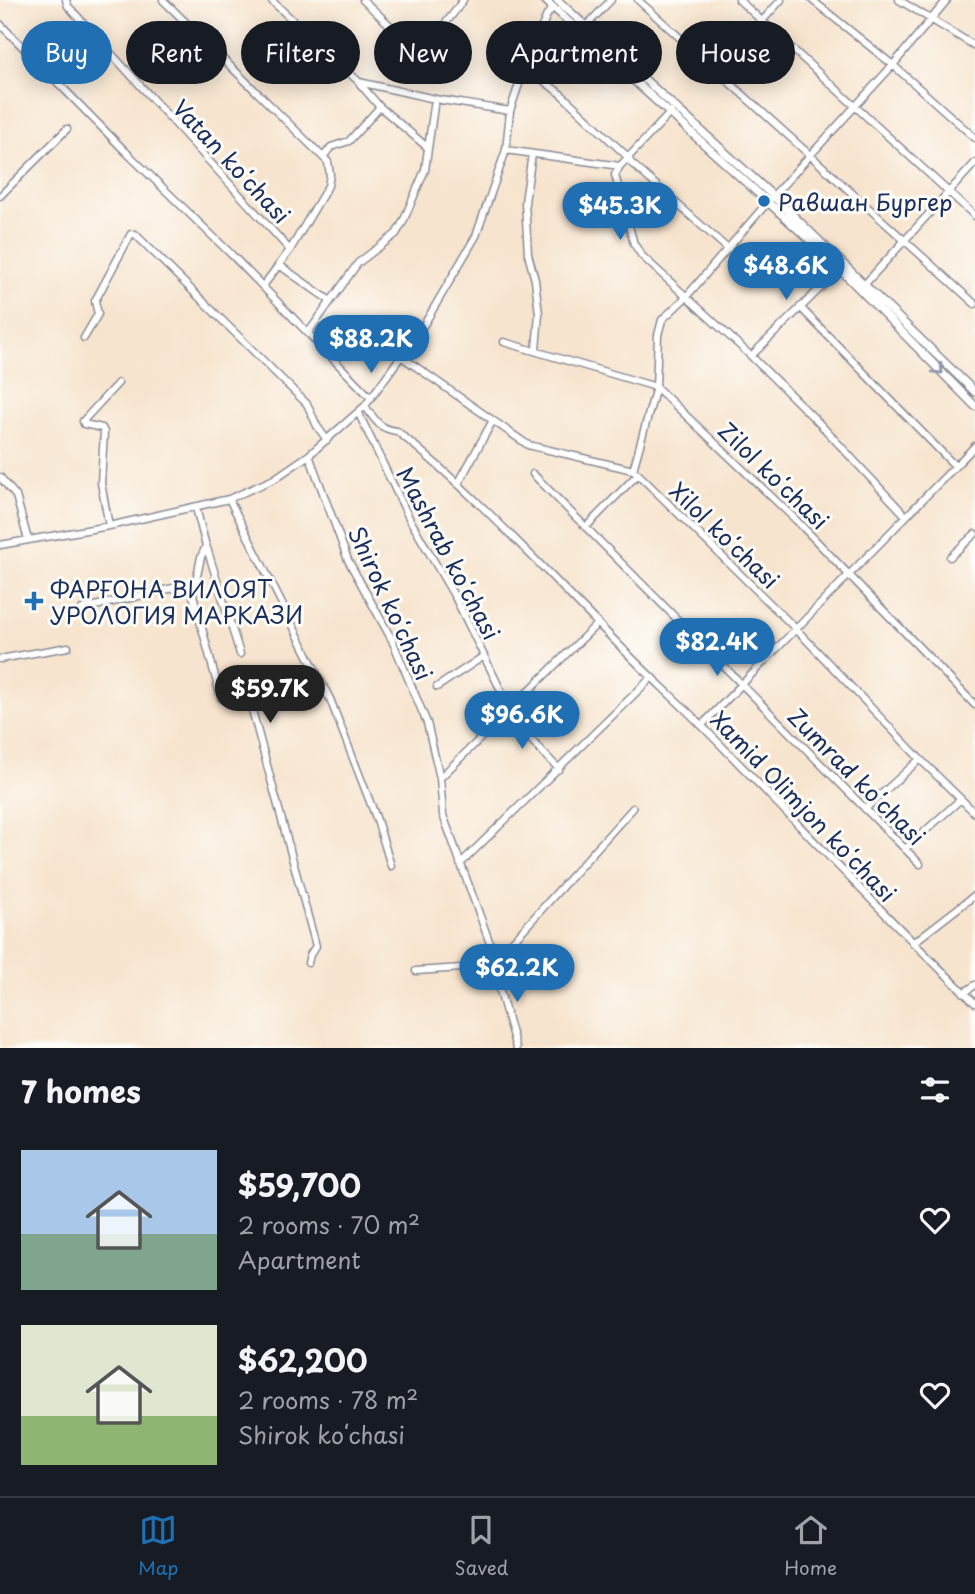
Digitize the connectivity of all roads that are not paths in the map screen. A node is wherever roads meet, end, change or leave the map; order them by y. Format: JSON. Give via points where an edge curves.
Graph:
{"nodes":[{"id":1,"x":66,"y":0,"type":"edge"},
{"id":2,"x":163,"y":0,"type":"edge"},
{"id":3,"x":271,"y":0,"type":"edge"},
{"id":4,"x":363,"y":0,"type":"edge"},
{"id":5,"x":450,"y":0,"type":"edge"},
{"id":6,"x":463,"y":0,"type":"edge"},
{"id":7,"x":545,"y":0,"type":"edge"},
{"id":8,"x":611,"y":0,"type":"edge"},
{"id":9,"x":639,"y":0,"type":"edge"},
{"id":10,"x":739,"y":0,"type":"edge"},
{"id":11,"x":781,"y":0,"type":"edge"},
{"id":12,"x":812,"y":0,"type":"edge"},
{"id":13,"x":900,"y":0,"type":"edge"},
{"id":14,"x":947,"y":0,"type":"edge"},
{"id":15,"x":555,"y":4,"type":"edge"},
{"id":16,"x":458,"y":8,"type":"junction"},
{"id":17,"x":932,"y":20,"type":"junction"},
{"id":18,"x":294,"y":21,"type":"edge"},
{"id":19,"x":544,"y":21,"type":"edge"},
{"id":20,"x":579,"y":21,"type":"edge"},
{"id":21,"x":591,"y":21,"type":"edge"},
{"id":22,"x":762,"y":21,"type":"joint"},
{"id":23,"x":0,"y":24,"type":"edge"},
{"id":24,"x":676,"y":34,"type":"edge"},
{"id":25,"x":975,"y":46,"type":"edge"},
{"id":26,"x":795,"y":52,"type":"edge"},
{"id":27,"x":893,"y":65,"type":"junction"},
{"id":28,"x":360,"y":82,"type":"edge"},
{"id":29,"x":360,"y":83,"type":"edge"},
{"id":30,"x":519,"y":84,"type":"edge"},
{"id":31,"x":547,"y":84,"type":"edge"},
{"id":32,"x":648,"y":84,"type":"edge"},
{"id":33,"x":731,"y":84,"type":"edge"},
{"id":34,"x":435,"y":99,"type":"junction"},
{"id":35,"x":380,"y":107,"type":"junction"},
{"id":36,"x":855,"y":107,"type":"junction"},
{"id":37,"x":510,"y":111,"type":"junction"},
{"id":38,"x":673,"y":113,"type":"junction"},
{"id":39,"x":67,"y":129,"type":"dead end"},
{"id":40,"x":975,"y":138,"type":"edge"},
{"id":41,"x":427,"y":146,"type":"junction"},
{"id":42,"x":506,"y":150,"type":"junction"},
{"id":43,"x":532,"y":154,"type":"junction"},
{"id":44,"x":324,"y":156,"type":"junction"},
{"id":45,"x":811,"y":156,"type":"junction"},
{"id":46,"x":629,"y":158,"type":"junction"},
{"id":47,"x":975,"y":163,"type":"edge"},
{"id":48,"x":620,"y":166,"type":"junction"},
{"id":49,"x":949,"y":193,"type":"junction"},
{"id":50,"x":0,"y":196,"type":"edge"},
{"id":51,"x":771,"y":199,"type":"junction"},
{"id":52,"x":975,"y":216,"type":"edge"},
{"id":53,"x":905,"y":242,"type":"junction"},
{"id":54,"x":729,"y":249,"type":"junction"},
{"id":55,"x":290,"y":250,"type":"junction"},
{"id":56,"x":279,"y":265,"type":"junction"},
{"id":57,"x":838,"y":266,"type":"junction"},
{"id":58,"x":865,"y":284,"type":"junction"},
{"id":59,"x":263,"y":286,"type":"junction"},
{"id":60,"x":686,"y":297,"type":"junction"},
{"id":61,"x":330,"y":300,"type":"junction"},
{"id":62,"x":975,"y":304,"type":"edge"},
{"id":63,"x":800,"y":307,"type":"junction"},
{"id":64,"x":308,"y":333,"type":"junction"},
{"id":65,"x":83,"y":338,"type":"dead end"},
{"id":66,"x":504,"y":342,"type":"dead end"},
{"id":67,"x":536,"y":350,"type":"junction"},
{"id":68,"x":751,"y":356,"type":"junction"},
{"id":69,"x":402,"y":357,"type":"junction"},
{"id":70,"x":118,"y":383,"type":"dead end"},
{"id":71,"x":656,"y":387,"type":"junction"},
{"id":72,"x":975,"y":392,"type":"edge"},
{"id":73,"x":371,"y":398,"type":"junction"},
{"id":74,"x":365,"y":406,"type":"junction"},
{"id":75,"x":975,"y":406,"type":"edge"},
{"id":76,"x":358,"y":412,"type":"junction"},
{"id":77,"x":492,"y":422,"type":"junction"},
{"id":78,"x":327,"y":440,"type":"junction"},
{"id":79,"x":975,"y":446,"type":"edge"},
{"id":80,"x":309,"y":454,"type":"junction"},
{"id":81,"x":955,"y":466,"type":"junction"},
{"id":82,"x":636,"y":472,"type":"junction"},
{"id":83,"x":533,"y":474,"type":"dead end"},
{"id":84,"x":0,"y":477,"type":"edge"},
{"id":85,"x":458,"y":484,"type":"junction"},
{"id":86,"x":229,"y":499,"type":"junction"},
{"id":87,"x":196,"y":508,"type":"junction"},
{"id":88,"x":906,"y":516,"type":"junction"},
{"id":89,"x":108,"y":526,"type":"junction"},
{"id":90,"x":586,"y":527,"type":"junction"},
{"id":91,"x":975,"y":534,"type":"edge"},
{"id":92,"x":28,"y":540,"type":"junction"},
{"id":93,"x":205,"y":543,"type":"junction"},
{"id":94,"x":0,"y":545,"type":"edge"},
{"id":95,"x":950,"y":557,"type":"dead end"},
{"id":96,"x":849,"y":575,"type":"junction"},
{"id":97,"x":195,"y":583,"type":"junction"},
{"id":98,"x":82,"y":609,"type":"dead end"},
{"id":99,"x":597,"y":623,"type":"junction"},
{"id":100,"x":796,"y":629,"type":"junction"},
{"id":101,"x":68,"y":647,"type":"dead end"},
{"id":102,"x":240,"y":654,"type":"dead end"},
{"id":103,"x":484,"y":656,"type":"junction"},
{"id":104,"x":0,"y":659,"type":"edge"},
{"id":105,"x":652,"y":677,"type":"junction"},
{"id":106,"x":741,"y":684,"type":"junction"},
{"id":107,"x":437,"y":687,"type":"dead end"},
{"id":108,"x":975,"y":705,"type":"edge"},
{"id":109,"x":507,"y":711,"type":"junction"},
{"id":110,"x":702,"y":725,"type":"junction"},
{"id":111,"x":920,"y":759,"type":"junction"},
{"id":112,"x":559,"y":769,"type":"junction"},
{"id":113,"x":440,"y":778,"type":"junction"},
{"id":114,"x":961,"y":799,"type":"junction"},
{"id":115,"x":633,"y":808,"type":"dead end"},
{"id":116,"x":865,"y":809,"type":"junction"},
{"id":117,"x":975,"y":813,"type":"edge"},
{"id":118,"x":905,"y":849,"type":"junction"},
{"id":119,"x":460,"y":864,"type":"junction"},
{"id":120,"x":920,"y":864,"type":"dead end"},
{"id":121,"x":391,"y":866,"type":"dead end"},
{"id":122,"x":975,"y":895,"type":"edge"},
{"id":123,"x":913,"y":943,"type":"junction"},
{"id":124,"x":308,"y":963,"type":"dead end"},
{"id":125,"x":494,"y":963,"type":"junction"},
{"id":126,"x":416,"y":971,"type":"dead end"},
{"id":127,"x":975,"y":985,"type":"edge"},
{"id":128,"x":964,"y":993,"type":"junction"},
{"id":129,"x":975,"y":1003,"type":"edge"},
{"id":130,"x":516,"y":1048,"type":"edge"}],
"edges":[{"from":1,"to":55,"type":"street","name":"Vatan koʻchasi","via":[[105,49]]},
{"from":2,"to":44,"type":"street"},
{"from":3,"to":18,"type":"street"},
{"from":4,"to":16,"type":"street","via":[[415,47],[424,45]]},
{"from":5,"to":16,"type":"street"},
{"from":6,"to":16,"type":"street"},
{"from":7,"to":15,"type":"main road"},
{"from":8,"to":21,"type":"street"},
{"from":9,"to":24,"type":"street"},
{"from":10,"to":22,"type":"street"},
{"from":11,"to":22,"type":"street"},
{"from":12,"to":27,"type":"street"},
{"from":13,"to":17,"type":"street"},
{"from":14,"to":17,"type":"street"},
{"from":15,"to":19,"type":"street"},
{"from":15,"to":20,"type":"main road"},
{"from":15,"to":38,"type":"main road"},
{"from":17,"to":25,"type":"street"},
{"from":17,"to":27,"type":"street"},
{"from":23,"to":59,"type":"street"},
{"from":26,"to":36,"type":"street"},
{"from":27,"to":36,"type":"street"},
{"from":27,"to":40,"type":"street"},
{"from":28,"to":34,"type":"street"},
{"from":29,"to":35,"type":"street"},
{"from":30,"to":37,"type":"street"},
{"from":31,"to":46,"type":"street"},
{"from":32,"to":51,"type":"main road"},
{"from":33,"to":45,"type":"street"},
{"from":34,"to":37,"type":"street"},
{"from":34,"to":41,"type":"street"},
{"from":35,"to":41,"type":"street"},
{"from":35,"to":44,"type":"street","via":[[349,141],[331,147]]},
{"from":36,"to":45,"type":"street"},
{"from":36,"to":49,"type":"street"},
{"from":37,"to":42,"type":"street"},
{"from":38,"to":46,"type":"street"},
{"from":38,"to":51,"type":"main road"},
{"from":39,"to":50,"type":"street"},
{"from":41,"to":61,"type":"street","via":[[419,188],[396,234],[358,262]]},
{"from":42,"to":43,"type":"street"},
{"from":42,"to":69,"type":"street","via":[[476,236]]},
{"from":43,"to":48,"type":"street"},
{"from":43,"to":67,"type":"street","via":[[525,202],[539,314]]},
{"from":44,"to":55,"type":"street","via":[[330,175],[328,187]]},
{"from":45,"to":51,"type":"street"},
{"from":45,"to":53,"type":"street"},
{"from":46,"to":48,"type":"street"},
{"from":46,"to":54,"type":"street"},
{"from":47,"to":49,"type":"street"},
{"from":48,"to":60,"type":"street","via":[[616,184],[634,244]]},
{"from":49,"to":52,"type":"street"},
{"from":49,"to":53,"type":"street"},
{"from":51,"to":54,"type":"street"},
{"from":51,"to":57,"type":"main road"},
{"from":51,"to":58,"type":"main road"},
{"from":53,"to":58,"type":"street"},
{"from":53,"to":62,"type":"street"},
{"from":54,"to":60,"type":"street"},
{"from":55,"to":56,"type":"street"},
{"from":56,"to":59,"type":"street"},
{"from":56,"to":61,"type":"street"},
{"from":57,"to":63,"type":"street"},
{"from":57,"to":75,"type":"main road","one_way":true},
{"from":58,"to":72,"type":"main road"},
{"from":59,"to":64,"type":"street"},
{"from":60,"to":68,"type":"street"},
{"from":60,"to":71,"type":"street","via":[[662,320]]},
{"from":61,"to":64,"type":"street"},
{"from":63,"to":68,"type":"street"},
{"from":63,"to":81,"type":"street"},
{"from":64,"to":73,"type":"street"},
{"from":65,"to":78,"type":"street","via":[[98,314],[95,301],[135,234],[307,404]]},
{"from":66,"to":67,"type":"street","name":"Zilol koʻchasi"},
{"from":67,"to":71,"type":"street","name":"Zilol koʻchasi"},
{"from":68,"to":88,"type":"street"},
{"from":69,"to":73,"type":"street"},
{"from":69,"to":77,"type":"street"},
{"from":70,"to":89,"type":"street","via":[[83,421],[104,432],[101,483]]},
{"from":71,"to":82,"type":"street"},
{"from":71,"to":96,"type":"street","name":"Zilol koʻchasi"},
{"from":73,"to":74,"type":"street"},
{"from":74,"to":76,"type":"street"},
{"from":74,"to":85,"type":"street","name":"Xamid Olimjon koʻchasi","via":[[385,430],[397,431]]},
{"from":76,"to":78,"type":"street"},
{"from":76,"to":103,"type":"street","name":"Mashrab koʻchasi"},
{"from":77,"to":82,"type":"street","via":[[528,445]]},
{"from":77,"to":85,"type":"street"},
{"from":78,"to":80,"type":"street"},
{"from":79,"to":81,"type":"street"},
{"from":80,"to":86,"type":"street","via":[[274,479]]},
{"from":80,"to":113,"type":"street","name":"Shirok koʻchasi","via":[[348,561],[392,640],[418,700]]},
{"from":81,"to":88,"type":"street"},
{"from":82,"to":90,"type":"street"},
{"from":82,"to":100,"type":"street","name":"Xilol koʻchasi"},
{"from":83,"to":90,"type":"street","name":"Zumrad koʻchasi"},
{"from":84,"to":92,"type":"street","via":[[16,496]]},
{"from":85,"to":99,"type":"street","name":"Xamid Olimjon koʻchasi"},
{"from":86,"to":87,"type":"street"},
{"from":86,"to":121,"type":"street","via":[[330,699]]},
{"from":87,"to":89,"type":"street"},
{"from":87,"to":93,"type":"street"},
{"from":88,"to":96,"type":"street"},
{"from":89,"to":92,"type":"street"},
{"from":90,"to":106,"type":"street","name":"Zumrad koʻchasi"},
{"from":91,"to":95,"type":"street"},
{"from":92,"to":94,"type":"street"},
{"from":93,"to":97,"type":"street"},
{"from":93,"to":102,"type":"street"},
{"from":96,"to":100,"type":"street"},
{"from":96,"to":108,"type":"street","name":"Zilol koʻchasi"},
{"from":97,"to":98,"type":"street"},
{"from":97,"to":124,"type":"street","via":[[193,595],[222,698],[246,702],[251,710],[316,946]]},
{"from":99,"to":105,"type":"street","name":"Xamid Olimjon koʻchasi"},
{"from":99,"to":109,"type":"street"},
{"from":100,"to":106,"type":"street"},
{"from":100,"to":111,"type":"street","name":"Xilol koʻchasi"},
{"from":101,"to":104,"type":"street"},
{"from":103,"to":107,"type":"street"},
{"from":103,"to":109,"type":"street","name":"Mashrab koʻchasi"},
{"from":105,"to":110,"type":"street","name":"Xamid Olimjon koʻchasi"},
{"from":105,"to":112,"type":"street"},
{"from":106,"to":110,"type":"street"},
{"from":106,"to":116,"type":"street","name":"Zumrad koʻchasi"},
{"from":109,"to":112,"type":"street","name":"Mashrab koʻchasi"},
{"from":109,"to":113,"type":"street"},
{"from":110,"to":123,"type":"street","name":"Xamid Olimjon koʻchasi"},
{"from":111,"to":114,"type":"street","name":"Xilol koʻchasi"},
{"from":111,"to":116,"type":"street"},
{"from":112,"to":119,"type":"street"},
{"from":113,"to":119,"type":"street","name":"Shirok koʻchasi","via":[[443,815]]},
{"from":114,"to":117,"type":"street","name":"Xilol koʻchasi"},
{"from":114,"to":118,"type":"street"},
{"from":115,"to":125,"type":"street"},
{"from":116,"to":118,"type":"street","name":"Zumrad koʻchasi"},
{"from":118,"to":120,"type":"street","name":"Zumrad koʻchasi"},
{"from":119,"to":125,"type":"street","name":"Shirok koʻchasi"},
{"from":122,"to":123,"type":"street"},
{"from":123,"to":128,"type":"street","name":"Xamid Olimjon koʻchasi"},
{"from":125,"to":126,"type":"street"},
{"from":125,"to":130,"type":"street","name":"Shirok koʻchasi"},
{"from":127,"to":128,"type":"street"},
{"from":128,"to":129,"type":"street","name":"Xamid Olimjon koʻchasi"}]}
